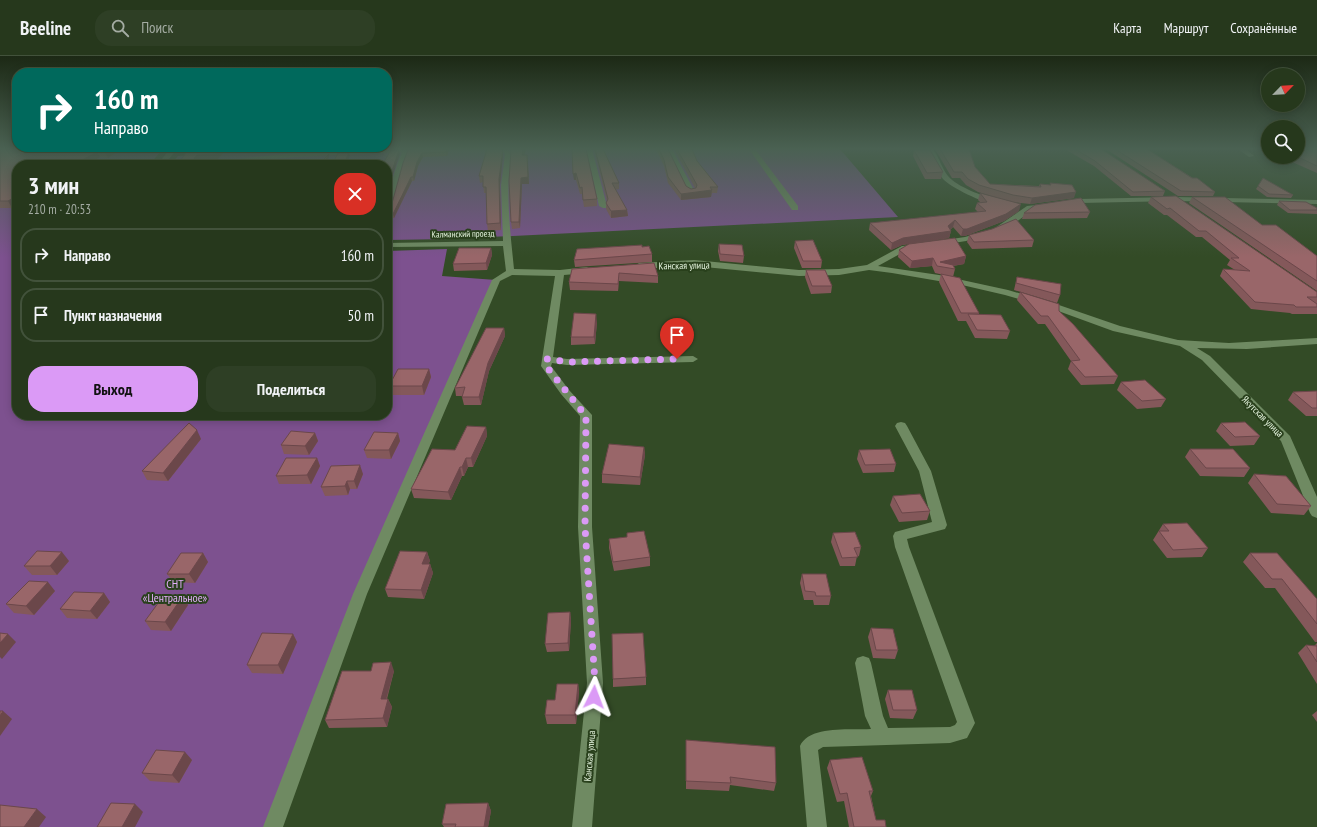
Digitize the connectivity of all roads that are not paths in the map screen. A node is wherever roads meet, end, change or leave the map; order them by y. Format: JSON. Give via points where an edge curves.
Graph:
{"nodes":[{"id":1,"x":505,"y":185,"type":"edge"},
{"id":2,"x":598,"y":185,"type":"edge"},
{"id":3,"x":687,"y":185,"type":"edge"},
{"id":4,"x":778,"y":185,"type":"edge"},
{"id":5,"x":958,"y":185,"type":"edge"},
{"id":6,"x":691,"y":192,"type":"edge"},
{"id":7,"x":1166,"y":193,"type":"edge"},
{"id":8,"x":1176,"y":199,"type":"junction"},
{"id":9,"x":1317,"y":202,"type":"edge"},
{"id":10,"x":1002,"y":204,"type":"edge"},
{"id":11,"x":603,"y":206,"type":"dead end"},
{"id":12,"x":1016,"y":207,"type":"edge"},
{"id":13,"x":795,"y":208,"type":"dead end"},
{"id":14,"x":1030,"y":208,"type":"junction"},
{"id":15,"x":1191,"y":210,"type":"edge"},
{"id":16,"x":507,"y":243,"type":"junction"},
{"id":17,"x":935,"y":244,"type":"edge"},
{"id":18,"x":392,"y":245,"type":"edge"},
{"id":19,"x":920,"y":246,"type":"edge"},
{"id":20,"x":633,"y":267,"type":"edge"},
{"id":21,"x":868,"y":267,"type":"junction"},
{"id":22,"x":596,"y":269,"type":"edge"},
{"id":23,"x":510,"y":272,"type":"junction"},
{"id":24,"x":560,"y":273,"type":"junction"},
{"id":25,"x":1317,"y":341,"type":"edge"},
{"id":26,"x":1178,"y":343,"type":"junction"},
{"id":27,"x":547,"y":359,"type":"junction"},
{"id":28,"x":693,"y":359,"type":"dead end"},
{"id":29,"x":901,"y":426,"type":"dead end"},
{"id":30,"x":1317,"y":514,"type":"edge"},
{"id":31,"x":862,"y":663,"type":"dead end"},
{"id":32,"x":883,"y":738,"type":"junction"},
{"id":33,"x":273,"y":827,"type":"edge"},
{"id":34,"x":582,"y":827,"type":"edge"},
{"id":35,"x":817,"y":827,"type":"edge"}],
"edges":[{"from":1,"to":16,"type":"street"},
{"from":2,"to":11,"type":"street"},
{"from":3,"to":6,"type":"street"},
{"from":4,"to":13,"type":"street"},
{"from":5,"to":10,"type":"street"},
{"from":7,"to":8,"type":"street"},
{"from":8,"to":9,"type":"street"},
{"from":8,"to":14,"type":"street","via":[[1079,201]]},
{"from":8,"to":15,"type":"street"},
{"from":12,"to":14,"type":"street"},
{"from":14,"to":17,"type":"street","via":[[1008,224],[986,233]]},
{"from":16,"to":18,"type":"street","name":"Калманский проезд"},
{"from":16,"to":23,"type":"street","name":"Калманский проезд"},
{"from":19,"to":21,"type":"street","name":"Канская улица","via":[[898,251]]},
{"from":20,"to":21,"type":"street","name":"Канская улица","via":[[694,263],[799,273],[839,272]]},
{"from":21,"to":26,"type":"street","via":[[910,272],[1004,292],[1054,306],[1128,332]]},
{"from":22,"to":24,"type":"street"},
{"from":23,"to":24,"type":"street"},
{"from":23,"to":33,"type":"street","via":[[496,280],[360,594]]},
{"from":24,"to":27,"type":"street"},
{"from":25,"to":26,"type":"street","via":[[1210,346]]},
{"from":26,"to":30,"type":"street","name":"Якутская улица","via":[[1206,358],[1286,439]]},
{"from":27,"to":28,"type":"street","via":[[568,362]]},
{"from":27,"to":34,"type":"street","name":"Канская улица","via":[[546,366],[586,416],[585,527],[595,683]]},
{"from":29,"to":32,"type":"street","via":[[925,471],[940,525],[900,536],[902,547],[966,723],[962,732],[950,735]]},
{"from":31,"to":32,"type":"street","via":[[874,716]]},
{"from":32,"to":35,"type":"street","via":[[821,739],[809,746]]}]}
